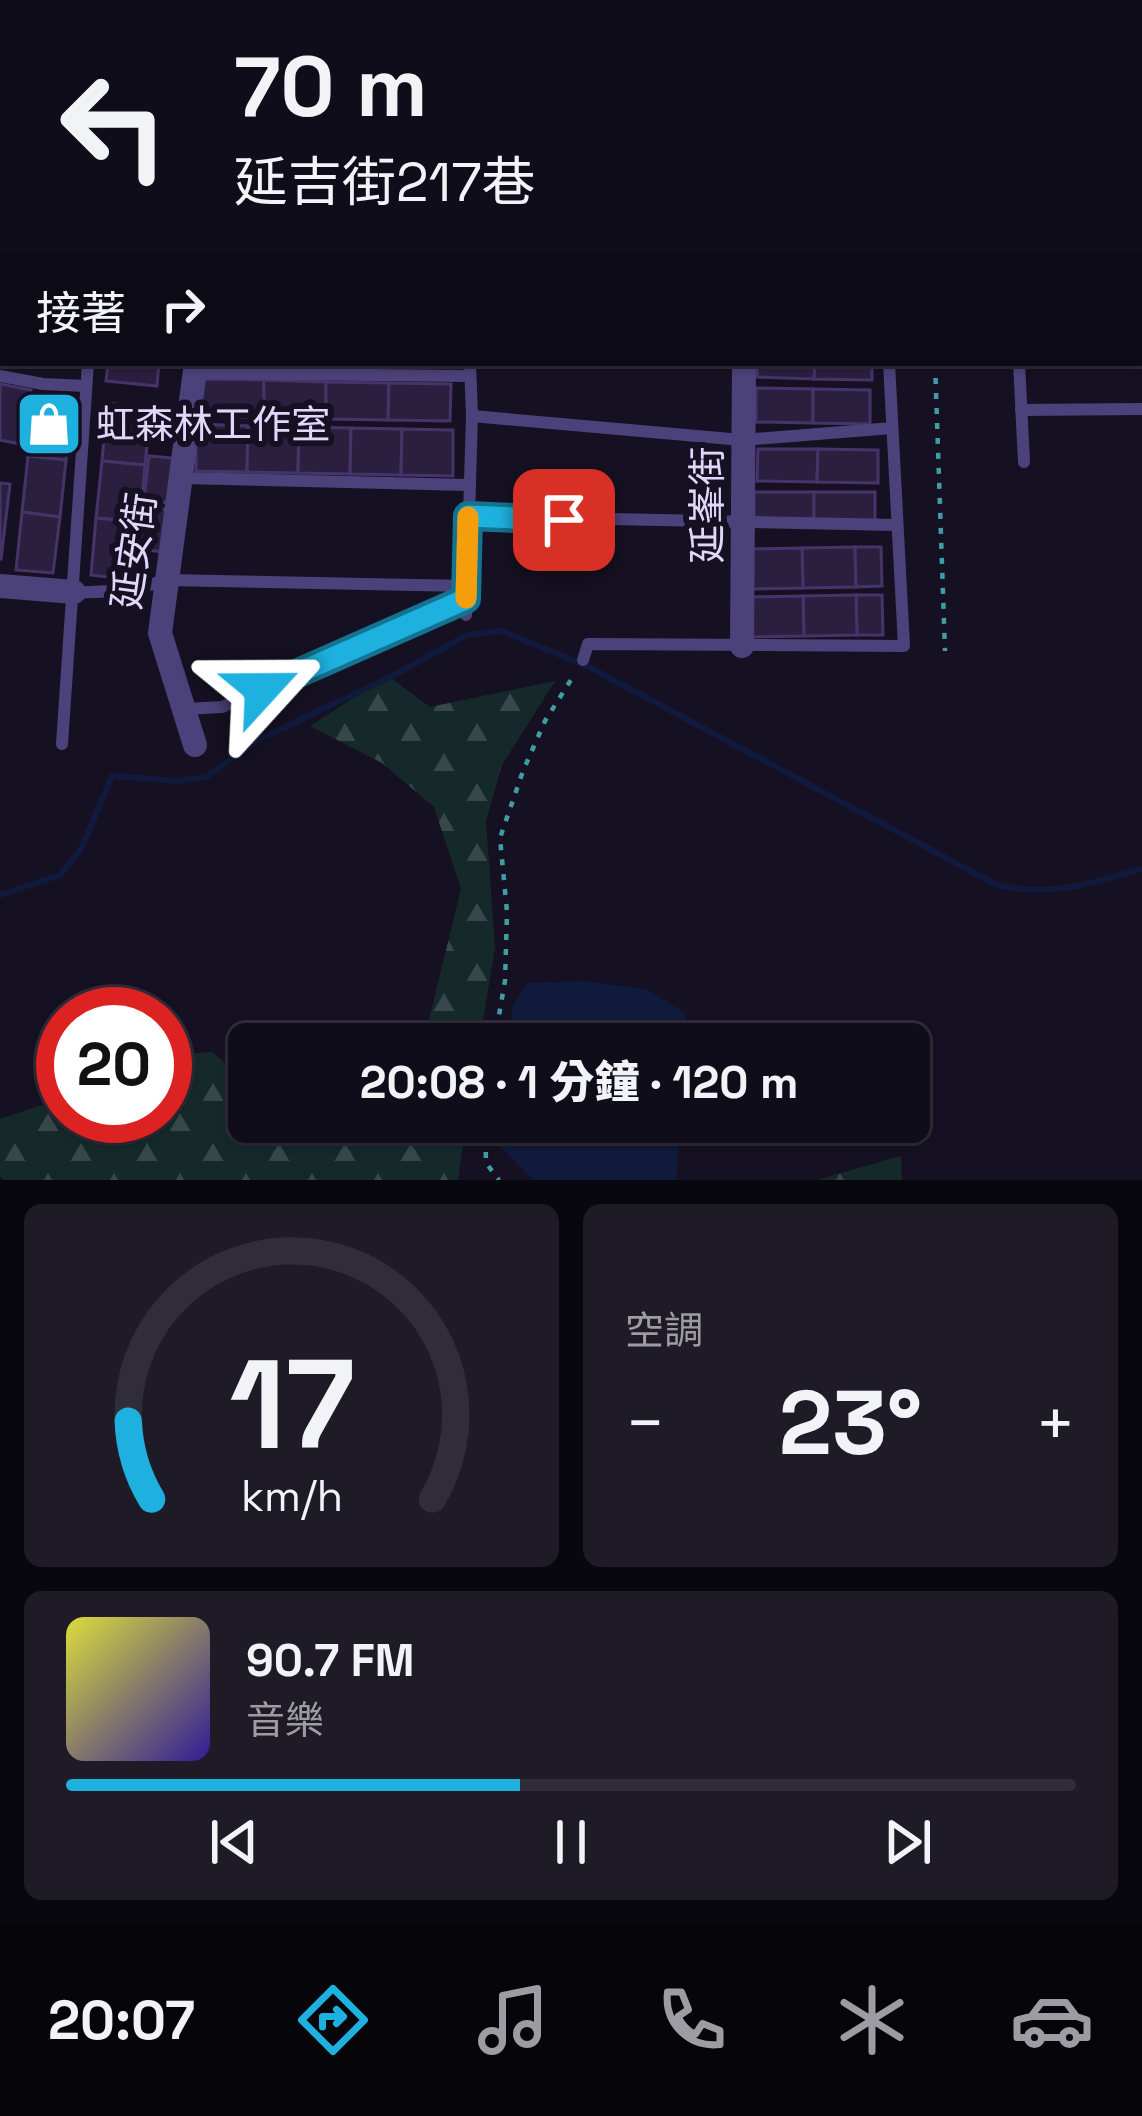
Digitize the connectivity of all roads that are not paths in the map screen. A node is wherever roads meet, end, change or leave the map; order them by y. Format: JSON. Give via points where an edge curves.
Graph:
{"nodes":[{"id":1,"x":88,"y":366,"type":"edge"},
{"id":2,"x":744,"y":366,"type":"edge"},
{"id":3,"x":889,"y":366,"type":"edge"},
{"id":4,"x":1019,"y":366,"type":"edge"},
{"id":5,"x":196,"y":368,"type":"edge"},
{"id":6,"x":470,"y":370,"type":"edge"},
{"id":7,"x":0,"y":376,"type":"edge"},
{"id":8,"x":86,"y":386,"type":"junction"},
{"id":9,"x":1142,"y":409,"type":"edge"},
{"id":10,"x":1021,"y":410,"type":"junction"},
{"id":11,"x":472,"y":416,"type":"junction"},
{"id":12,"x":892,"y":428,"type":"junction"},
{"id":13,"x":742,"y":440,"type":"junction"},
{"id":14,"x":1024,"y":462,"type":"dead end"},
{"id":15,"x":181,"y":478,"type":"junction"},
{"id":16,"x":468,"y":485,"type":"junction"},
{"id":17,"x":468,"y":516,"type":"junction"},
{"id":18,"x":741,"y":524,"type":"junction"},
{"id":19,"x":897,"y":525,"type":"junction"},
{"id":20,"x":167,"y":580,"type":"junction"},
{"id":21,"x":0,"y":586,"type":"edge"},
{"id":22,"x":74,"y":592,"type":"junction"},
{"id":23,"x":466,"y":593,"type":"junction"},
{"id":24,"x":466,"y":615,"type":"dead end"},
{"id":25,"x":742,"y":646,"type":"junction"},
{"id":26,"x":583,"y":660,"type":"road end"},
{"id":27,"x":184,"y":709,"type":"junction"},
{"id":28,"x":62,"y":744,"type":"dead end"},
{"id":29,"x":195,"y":745,"type":"dead end"}],
"edges":[{"from":1,"to":8,"type":"lane"},
{"from":2,"to":13,"type":"street","name":"延峯街"},
{"from":3,"to":12,"type":"lane"},
{"from":4,"to":10,"type":"lane"},
{"from":5,"to":6,"type":"lane"},
{"from":5,"to":15,"type":"street","name":"延安街"},
{"from":6,"to":11,"type":"lane"},
{"from":7,"to":8,"type":"lane"},
{"from":8,"to":22,"type":"lane"},
{"from":9,"to":10,"type":"lane"},
{"from":10,"to":14,"type":"lane"},
{"from":11,"to":13,"type":"lane"},
{"from":11,"to":16,"type":"lane"},
{"from":12,"to":13,"type":"lane"},
{"from":12,"to":19,"type":"lane"},
{"from":13,"to":18,"type":"street","name":"延峯街"},
{"from":15,"to":16,"type":"lane"},
{"from":15,"to":20,"type":"street","name":"延安街"},
{"from":16,"to":17,"type":"lane"},
{"from":17,"to":18,"type":"lane"},
{"from":17,"to":23,"type":"lane"},
{"from":18,"to":19,"type":"lane"},
{"from":18,"to":25,"type":"street","name":"延峯街"},
{"from":19,"to":25,"type":"lane","via":[[904,646]]},
{"from":20,"to":22,"type":"lane"},
{"from":20,"to":23,"type":"lane"},
{"from":20,"to":27,"type":"street","name":"延安街","via":[[160,633]]},
{"from":21,"to":22,"type":"street"},
{"from":22,"to":28,"type":"lane"},
{"from":23,"to":24,"type":"lane"},
{"from":23,"to":27,"type":"lane","via":[[222,707]]},
{"from":25,"to":26,"type":"lane","via":[[588,644]]},
{"from":27,"to":29,"type":"street","name":"延安街"}]}
